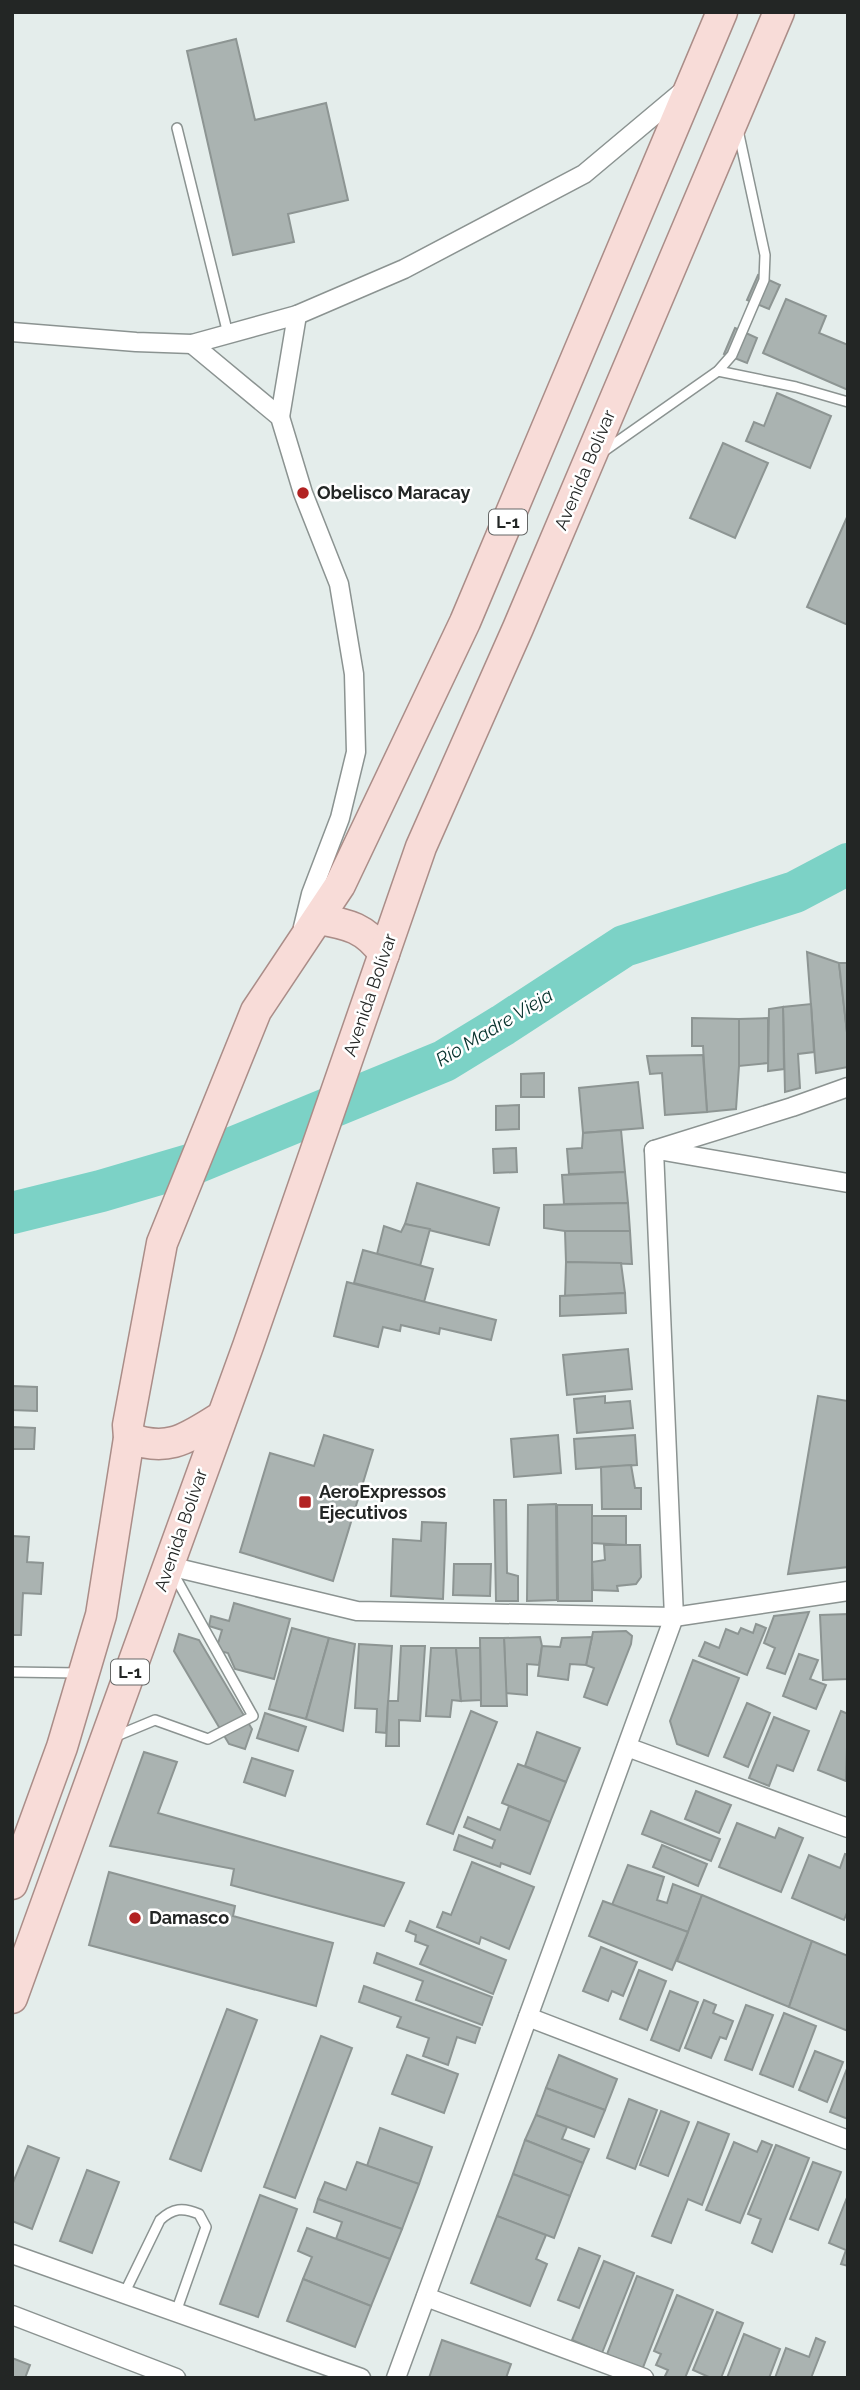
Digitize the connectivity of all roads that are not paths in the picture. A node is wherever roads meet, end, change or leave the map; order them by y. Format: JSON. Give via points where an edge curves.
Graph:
{"nodes":[{"id":1,"x":722,"y":12,"type":"edge"},
{"id":2,"x":779,"y":12,"type":"edge"},
{"id":3,"x":694,"y":83,"type":"junction"},
{"id":4,"x":735,"y":116,"type":"junction"},
{"id":5,"x":177,"y":128,"type":"dead end"},
{"id":6,"x":297,"y":315,"type":"junction"},
{"id":7,"x":12,"y":332,"type":"edge"},
{"id":8,"x":228,"y":334,"type":"junction"},
{"id":9,"x":192,"y":344,"type":"junction"},
{"id":10,"x":718,"y":370,"type":"junction"},
{"id":11,"x":848,"y":402,"type":"edge"},
{"id":12,"x":280,"y":417,"type":"junction"},
{"id":13,"x":588,"y":463,"type":"junction"},
{"id":14,"x":318,"y":919,"type":"junction"},
{"id":15,"x":298,"y":950,"type":"junction"},
{"id":16,"x":384,"y":954,"type":"junction"},
{"id":17,"x":848,"y":1087,"type":"edge"},
{"id":18,"x":654,"y":1150,"type":"junction"},
{"id":19,"x":848,"y":1183,"type":"edge"},
{"id":20,"x":221,"y":1417,"type":"junction"},
{"id":21,"x":128,"y":1431,"type":"junction"},
{"id":22,"x":169,"y":1566,"type":"junction"},
{"id":23,"x":848,"y":1591,"type":"edge"},
{"id":24,"x":674,"y":1616,"type":"junction"},
{"id":25,"x":12,"y":1672,"type":"edge"},
{"id":26,"x":83,"y":1674,"type":"junction"},
{"id":27,"x":106,"y":1740,"type":"junction"},
{"id":28,"x":627,"y":1747,"type":"junction"},
{"id":29,"x":848,"y":1828,"type":"edge"},
{"id":30,"x":12,"y":1884,"type":"edge"},
{"id":31,"x":12,"y":1998,"type":"edge"},
{"id":32,"x":528,"y":2017,"type":"junction"},
{"id":33,"x":848,"y":2140,"type":"edge"},
{"id":34,"x":12,"y":2254,"type":"edge"},
{"id":35,"x":124,"y":2294,"type":"junction"},
{"id":36,"x":426,"y":2297,"type":"junction"},
{"id":37,"x":176,"y":2312,"type":"junction"},
{"id":38,"x":12,"y":2315,"type":"edge"},
{"id":39,"x":176,"y":2378,"type":"edge"},
{"id":40,"x":361,"y":2378,"type":"edge"},
{"id":41,"x":396,"y":2378,"type":"edge"},
{"id":42,"x":644,"y":2378,"type":"edge"}],
"edges":[{"from":1,"to":3,"type":"main road","number":"L-1"},
{"from":2,"to":4,"type":"main road","name":"Avenida Bolívar","number":"L-1"},
{"from":3,"to":6,"type":"street","via":[[584,174],[404,269]]},
{"from":3,"to":14,"type":"main road","number":"L-1","via":[[465,622],[340,885]]},
{"from":4,"to":10,"type":"lane","via":[[765,255],[764,280],[732,355]]},
{"from":4,"to":13,"type":"main road","name":"Avenida Bolívar","number":"L-1"},
{"from":5,"to":8,"type":"lane"},
{"from":6,"to":8,"type":"street"},
{"from":6,"to":12,"type":"street"},
{"from":7,"to":9,"type":"street"},
{"from":8,"to":9,"type":"street"},
{"from":9,"to":12,"type":"street"},
{"from":10,"to":11,"type":"lane"},
{"from":10,"to":13,"type":"lane"},
{"from":12,"to":15,"type":"street","via":[[303,493],[339,584],[354,674],[356,752]]},
{"from":13,"to":16,"type":"main road","name":"Avenida Bolívar","number":"L-1","via":[[421,847]]},
{"from":14,"to":15,"type":"main road","number":"L-1"},
{"from":14,"to":16,"type":"main road","via":[[361,930]]},
{"from":15,"to":21,"type":"main road","number":"L-1","via":[[256,1011],[162,1243]]},
{"from":16,"to":20,"type":"main road","name":"Avenida Bolívar","number":"L-1"},
{"from":17,"to":18,"type":"street"},
{"from":18,"to":19,"type":"street"},
{"from":18,"to":24,"type":"street"},
{"from":20,"to":21,"type":"main road","via":[[186,1439],[157,1446]]},
{"from":20,"to":22,"type":"main road","name":"Avenida Bolívar","number":"L-1"},
{"from":21,"to":26,"type":"main road","number":"L-1","via":[[101,1615]]},
{"from":22,"to":24,"type":"street","via":[[357,1611]]},
{"from":22,"to":27,"type":"main road","name":"Avenida Bolívar","number":"L-1"},
{"from":22,"to":27,"type":"lane","via":[[253,1716],[208,1739],[155,1720]]},
{"from":23,"to":24,"type":"street"},
{"from":24,"to":28,"type":"street"},
{"from":25,"to":26,"type":"lane"},
{"from":26,"to":30,"type":"main road","number":"L-1"},
{"from":27,"to":31,"type":"main road","name":"Avenida Bolívar","number":"L-1"},
{"from":28,"to":29,"type":"street"},
{"from":28,"to":32,"type":"street"},
{"from":32,"to":33,"type":"street"},
{"from":32,"to":36,"type":"street"},
{"from":34,"to":35,"type":"street"},
{"from":35,"to":37,"type":"street"},
{"from":35,"to":37,"type":"lane","via":[[160,2220],[170,2211],[187,2208],[199,2214],[206,2227]]},
{"from":36,"to":41,"type":"street"},
{"from":36,"to":42,"type":"street"},
{"from":37,"to":40,"type":"street"},
{"from":38,"to":39,"type":"street"}]}
